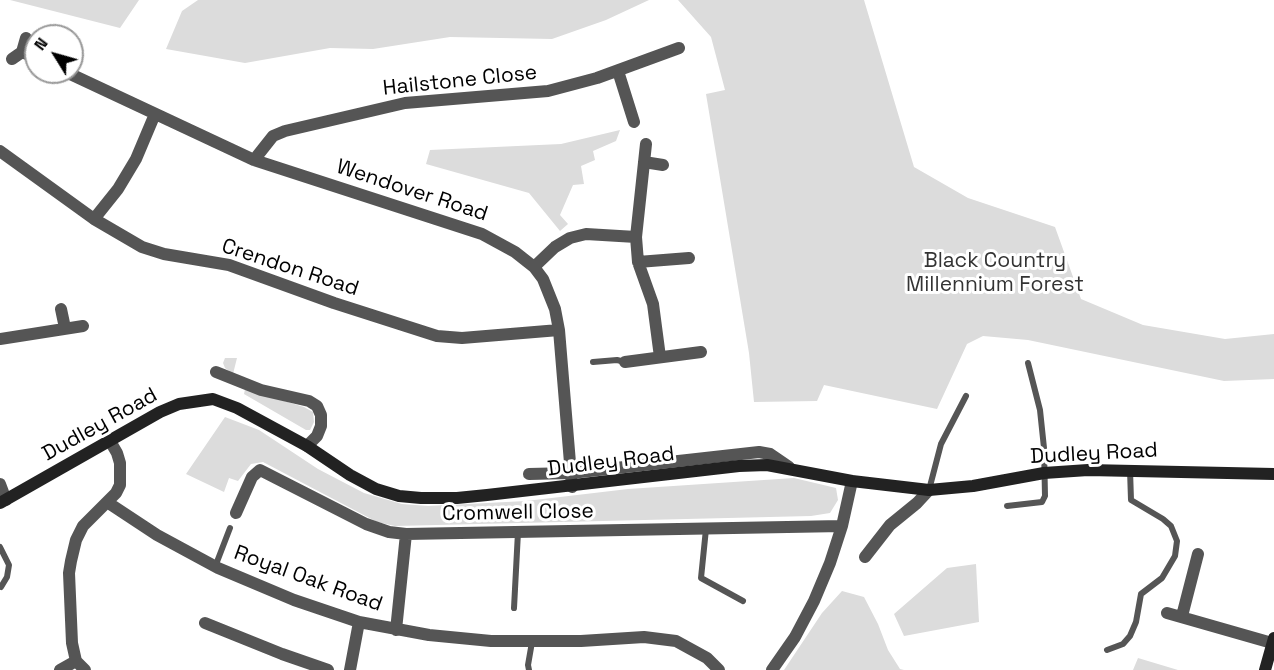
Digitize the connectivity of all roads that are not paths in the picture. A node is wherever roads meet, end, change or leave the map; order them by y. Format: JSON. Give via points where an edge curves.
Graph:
{"nodes":[{"id":1,"x":24,"y":45,"type":"edge"},
{"id":2,"x":679,"y":48,"type":"dead end"},
{"id":3,"x":22,"y":52,"type":"joint"},
{"id":4,"x":12,"y":59,"type":"dead end"},
{"id":5,"x":618,"y":71,"type":"junction"},
{"id":6,"x":84,"y":80,"type":"edge"},
{"id":7,"x":156,"y":114,"type":"junction"},
{"id":8,"x":634,"y":122,"type":"dead end"},
{"id":9,"x":646,"y":144,"type":"dead end"},
{"id":10,"x":0,"y":151,"type":"edge"},
{"id":11,"x":254,"y":160,"type":"junction"},
{"id":12,"x":644,"y":162,"type":"junction"},
{"id":13,"x":663,"y":165,"type":"dead end"},
{"id":14,"x":94,"y":219,"type":"junction"},
{"id":15,"x":636,"y":237,"type":"junction"},
{"id":16,"x":689,"y":258,"type":"dead end"},
{"id":17,"x":638,"y":262,"type":"junction"},
{"id":18,"x":534,"y":267,"type":"junction"},
{"id":19,"x":61,"y":309,"type":"dead end"},
{"id":20,"x":83,"y":326,"type":"dead end"},
{"id":21,"x":65,"y":328,"type":"junction"},
{"id":22,"x":559,"y":330,"type":"junction"},
{"id":23,"x":0,"y":339,"type":"edge"},
{"id":24,"x":701,"y":352,"type":"dead end"},
{"id":25,"x":660,"y":357,"type":"junction"},
{"id":26,"x":594,"y":362,"type":"dead end"},
{"id":27,"x":625,"y":362,"type":"joint"},
{"id":28,"x":1028,"y":363,"type":"dead end"},
{"id":29,"x":216,"y":372,"type":"dead end"},
{"id":30,"x":966,"y":396,"type":"dead end"},
{"id":31,"x":110,"y":441,"type":"junction"},
{"id":32,"x":307,"y":446,"type":"junction"},
{"id":33,"x":789,"y":467,"type":"junction"},
{"id":34,"x":1130,"y":470,"type":"junction"},
{"id":35,"x":571,"y":473,"type":"junction"},
{"id":36,"x":1044,"y":473,"type":"junction"},
{"id":37,"x":529,"y":474,"type":"dead end"},
{"id":38,"x":1274,"y":474,"type":"edge"},
{"id":39,"x":852,"y":481,"type":"junction"},
{"id":40,"x":0,"y":484,"type":"edge"},
{"id":41,"x":572,"y":487,"type":"junction"},
{"id":42,"x":929,"y":490,"type":"junction"},
{"id":43,"x":3,"y":501,"type":"edge"},
{"id":44,"x":107,"y":502,"type":"junction"},
{"id":45,"x":1007,"y":506,"type":"dead end"},
{"id":46,"x":236,"y":513,"type":"dead end"},
{"id":47,"x":842,"y":526,"type":"junction"},
{"id":48,"x":230,"y":528,"type":"dead end"},
{"id":49,"x":706,"y":528,"type":"junction"},
{"id":50,"x":518,"y":532,"type":"junction"},
{"id":51,"x":406,"y":534,"type":"junction"},
{"id":52,"x":0,"y":547,"type":"edge"},
{"id":53,"x":1198,"y":554,"type":"dead end"},
{"id":54,"x":865,"y":557,"type":"dead end"},
{"id":55,"x":215,"y":567,"type":"junction"},
{"id":56,"x":1,"y":587,"type":"edge"},
{"id":57,"x":743,"y":601,"type":"dead end"},
{"id":58,"x":513,"y":608,"type":"dead end"},
{"id":59,"x":1167,"y":613,"type":"dead end"},
{"id":60,"x":1182,"y":616,"type":"junction"},
{"id":61,"x":359,"y":622,"type":"junction"},
{"id":62,"x":205,"y":623,"type":"dead end"},
{"id":63,"x":396,"y":630,"type":"junction"},
{"id":64,"x":1273,"y":641,"type":"edge"},
{"id":65,"x":532,"y":642,"type":"junction"},
{"id":66,"x":1107,"y":650,"type":"dead end"},
{"id":67,"x":76,"y":661,"type":"junction"},
{"id":68,"x":60,"y":670,"type":"edge"},
{"id":69,"x":85,"y":670,"type":"edge"},
{"id":70,"x":328,"y":670,"type":"edge"},
{"id":71,"x":350,"y":670,"type":"edge"},
{"id":72,"x":529,"y":670,"type":"edge"},
{"id":73,"x":719,"y":670,"type":"edge"},
{"id":74,"x":772,"y":670,"type":"edge"},
{"id":75,"x":1265,"y":670,"type":"edge"}],
"edges":[{"from":1,"to":3,"type":"street"},
{"from":2,"to":5,"type":"street","name":"Hailstone Close"},
{"from":3,"to":4,"type":"street"},
{"from":5,"to":8,"type":"street"},
{"from":5,"to":11,"type":"street","name":"Hailstone Close","via":[[549,91],[405,103],[285,131],[273,136]]},
{"from":6,"to":7,"type":"street","name":"Wendover Road"},
{"from":7,"to":11,"type":"street","name":"Wendover Road"},
{"from":7,"to":14,"type":"street","via":[[136,159]]},
{"from":9,"to":12,"type":"street"},
{"from":10,"to":14,"type":"street","name":"Crendon Road"},
{"from":11,"to":18,"type":"street","name":"Wendover Road","via":[[482,234]]},
{"from":12,"to":13,"type":"street"},
{"from":12,"to":15,"type":"street"},
{"from":14,"to":22,"type":"street","name":"Crendon Road","via":[[142,247],[229,265],[437,336],[462,338]]},
{"from":15,"to":17,"type":"street"},
{"from":15,"to":18,"type":"street","via":[[586,234],[570,238]]},
{"from":16,"to":17,"type":"street"},
{"from":17,"to":25,"type":"street","via":[[653,304]]},
{"from":18,"to":22,"type":"street","name":"Wendover Road","via":[[555,309]]},
{"from":19,"to":21,"type":"street"},
{"from":20,"to":21,"type":"street"},
{"from":21,"to":23,"type":"street"},
{"from":22,"to":35,"type":"street","name":"Wendover Road"},
{"from":24,"to":25,"type":"street"},
{"from":25,"to":27,"type":"street"},
{"from":26,"to":27,"type":"lane"},
{"from":28,"to":36,"type":"lane","via":[[1040,410]]},
{"from":29,"to":32,"type":"street","via":[[317,406],[321,426]]},
{"from":30,"to":42,"type":"lane","via":[[941,444]]},
{"from":31,"to":32,"type":"main road","name":"Dudley Road","via":[[179,404],[213,399]]},
{"from":31,"to":43,"type":"main road","name":"Dudley Road"},
{"from":31,"to":44,"type":"street","via":[[121,473],[120,485]]},
{"from":32,"to":41,"type":"main road","name":"Dudley Road","via":[[360,481],[399,496],[457,498]]},
{"from":33,"to":35,"type":"street","via":[[771,454],[759,452]]},
{"from":33,"to":39,"type":"main road","name":"Dudley Road"},
{"from":33,"to":41,"type":"main road","name":"Dudley Road","via":[[739,466]]},
{"from":34,"to":36,"type":"main road","name":"Dudley Road"},
{"from":34,"to":38,"type":"main road","name":"Dudley Road"},
{"from":34,"to":66,"type":"lane","via":[[1131,501],[1164,519],[1177,541],[1162,578],[1141,594],[1130,636],[1123,644]]},
{"from":35,"to":37,"type":"street"},
{"from":35,"to":41,"type":"street","name":"Wendover Road"},
{"from":36,"to":42,"type":"main road","name":"Dudley Road"},
{"from":36,"to":45,"type":"lane","via":[[1042,502]]},
{"from":39,"to":42,"type":"main road","name":"Dudley Road"},
{"from":39,"to":47,"type":"street"},
{"from":40,"to":43,"type":"street"},
{"from":42,"to":54,"type":"street","via":[[890,525]]},
{"from":44,"to":55,"type":"street","name":"Royal Oak Road"},
{"from":44,"to":67,"type":"street","via":[[83,526],[71,561],[72,643]]},
{"from":46,"to":51,"type":"street","name":"Cromwell Close","via":[[252,477],[260,470],[366,524]]},
{"from":47,"to":49,"type":"street","name":"Cromwell Close"},
{"from":47,"to":74,"type":"street","via":[[814,601]]},
{"from":48,"to":55,"type":"lane"},
{"from":49,"to":50,"type":"street","name":"Cromwell Close"},
{"from":49,"to":57,"type":"lane","via":[[701,578]]},
{"from":50,"to":51,"type":"street","name":"Cromwell Close"},
{"from":50,"to":58,"type":"lane"},
{"from":51,"to":63,"type":"street"},
{"from":52,"to":56,"type":"lane","via":[[9,565]]},
{"from":53,"to":60,"type":"street"},
{"from":55,"to":61,"type":"street","name":"Royal Oak Road"},
{"from":59,"to":60,"type":"street"},
{"from":60,"to":64,"type":"street"},
{"from":61,"to":63,"type":"street","name":"Royal Oak Road"},
{"from":61,"to":71,"type":"street"},
{"from":62,"to":70,"type":"street"},
{"from":63,"to":65,"type":"street","name":"Royal Oak Road"},
{"from":64,"to":75,"type":"main road"},
{"from":65,"to":72,"type":"lane"},
{"from":65,"to":73,"type":"street","name":"Royal Oak Road","via":[[644,637],[676,641],[707,658]]},
{"from":67,"to":68,"type":"street"},
{"from":67,"to":69,"type":"street"}]}
